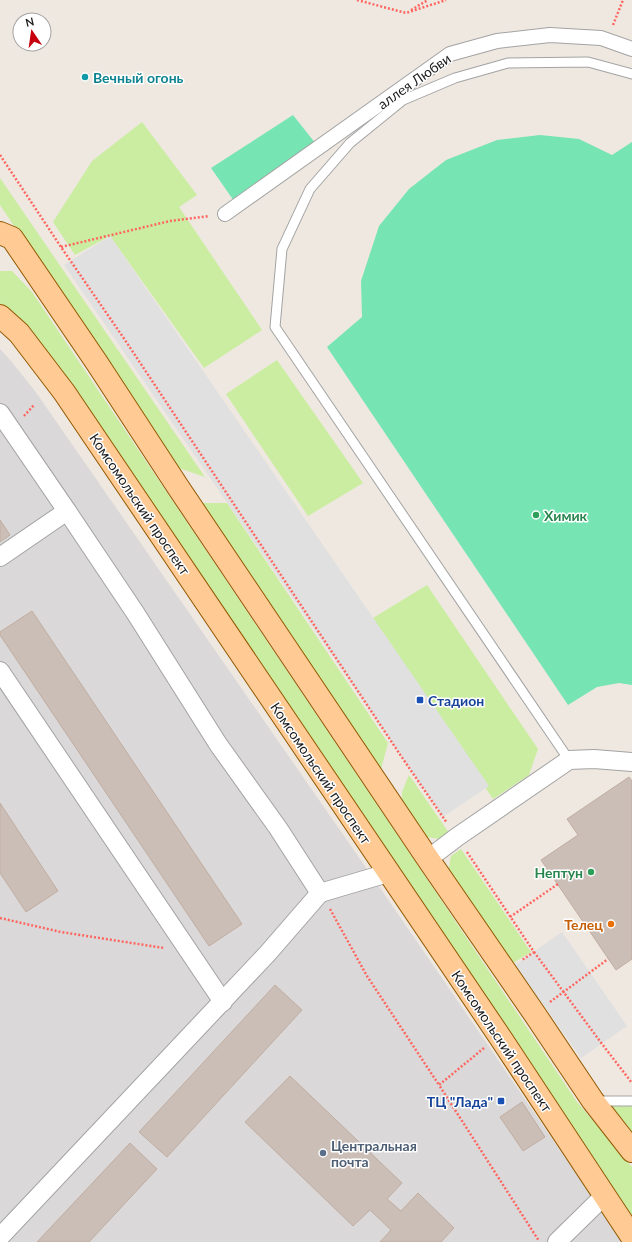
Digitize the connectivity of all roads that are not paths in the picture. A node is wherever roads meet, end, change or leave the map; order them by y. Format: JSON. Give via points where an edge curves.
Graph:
{"nodes":[{"id":1,"x":632,"y":48,"type":"edge"},
{"id":2,"x":632,"y":74,"type":"edge"},
{"id":3,"x":225,"y":214,"type":"road end"},
{"id":4,"x":4,"y":240,"type":"edge"},
{"id":5,"x":0,"y":316,"type":"edge"},
{"id":6,"x":0,"y":413,"type":"edge"},
{"id":7,"x":67,"y":510,"type":"junction"},
{"id":8,"x":0,"y":557,"type":"edge"},
{"id":9,"x":0,"y":671,"type":"edge"},
{"id":10,"x":569,"y":760,"type":"junction"},
{"id":11,"x":632,"y":762,"type":"edge"},
{"id":12,"x":428,"y":859,"type":"junction"},
{"id":13,"x":388,"y":873,"type":"junction"},
{"id":14,"x":320,"y":892,"type":"junction"},
{"id":15,"x":223,"y":1002,"type":"junction"},
{"id":16,"x":593,"y":1101,"type":"junction"},
{"id":17,"x":632,"y":1101,"type":"edge"},
{"id":18,"x":632,"y":1151,"type":"edge"},
{"id":19,"x":605,"y":1195,"type":"junction"},
{"id":20,"x":0,"y":1237,"type":"edge"},
{"id":21,"x":632,"y":1237,"type":"edge"},
{"id":22,"x":557,"y":1242,"type":"edge"}],
"edges":[{"from":1,"to":3,"type":"street","name":"аллея Любви","via":[[601,38],[550,35],[497,41],[450,54]]},
{"from":2,"to":10,"type":"lane","via":[[588,62],[508,63],[454,78],[403,100],[350,143],[310,189],[282,249],[275,319],[275,327]]},
{"from":4,"to":12,"type":"main road","via":[[97,363]]},
{"from":5,"to":13,"type":"main road","name":"Комсомольский проспект","via":[[19,333],[64,392]]},
{"from":6,"to":7,"type":"street"},
{"from":7,"to":8,"type":"street"},
{"from":7,"to":14,"type":"street","via":[[218,744]]},
{"from":9,"to":15,"type":"street"},
{"from":10,"to":11,"type":"street"},
{"from":10,"to":12,"type":"street"},
{"from":12,"to":16,"type":"main road"},
{"from":13,"to":14,"type":"street"},
{"from":13,"to":19,"type":"main road","name":"Комсомольский проспект"},
{"from":14,"to":15,"type":"street"},
{"from":15,"to":20,"type":"street"},
{"from":16,"to":17,"type":"lane"},
{"from":16,"to":18,"type":"main road"},
{"from":19,"to":21,"type":"main road","name":"Комсомольский проспект"},
{"from":19,"to":22,"type":"street"}]}
